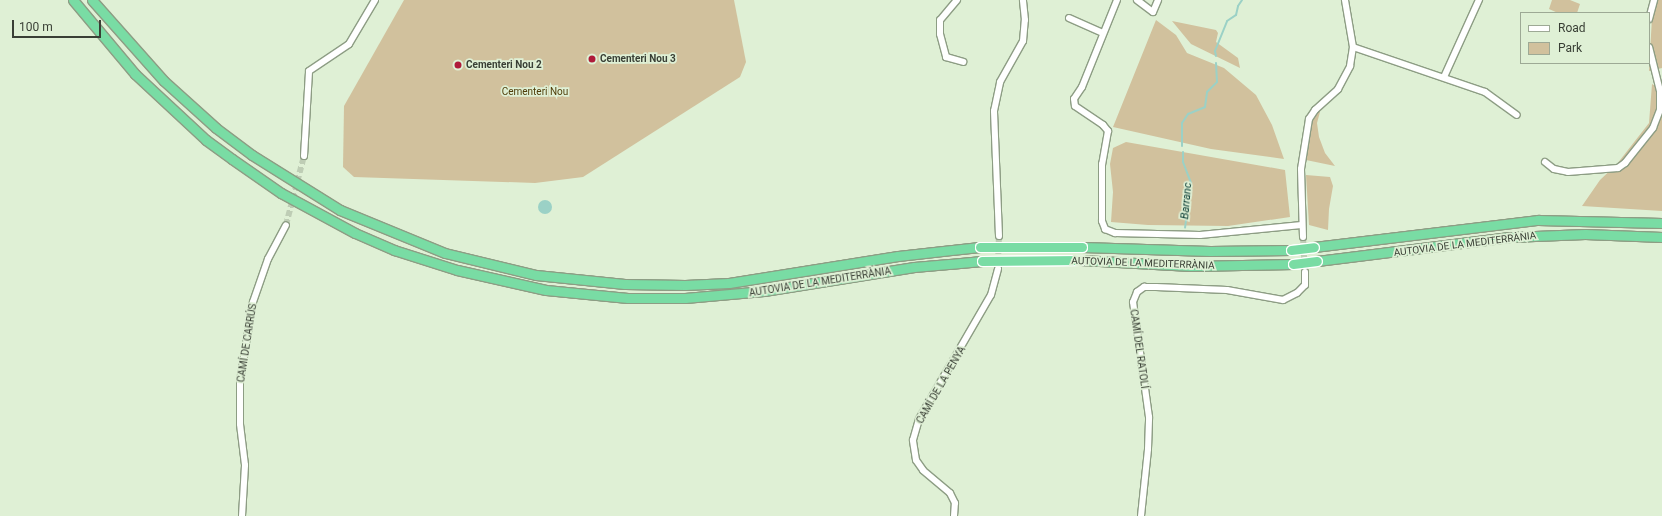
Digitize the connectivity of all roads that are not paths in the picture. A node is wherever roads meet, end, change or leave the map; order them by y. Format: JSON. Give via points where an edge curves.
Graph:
{"nodes":[{"id":1,"x":73,"y":0,"type":"edge"},
{"id":2,"x":92,"y":0,"type":"edge"},
{"id":3,"x":375,"y":0,"type":"edge"},
{"id":4,"x":957,"y":0,"type":"edge"},
{"id":5,"x":1023,"y":0,"type":"edge"},
{"id":6,"x":1117,"y":0,"type":"edge"},
{"id":7,"x":1137,"y":0,"type":"edge"},
{"id":8,"x":1158,"y":0,"type":"edge"},
{"id":9,"x":1345,"y":0,"type":"edge"},
{"id":10,"x":1479,"y":0,"type":"edge"},
{"id":11,"x":1654,"y":0,"type":"edge"},
{"id":12,"x":1650,"y":15,"type":"edge"},
{"id":13,"x":1069,"y":18,"type":"dead end"},
{"id":14,"x":1103,"y":33,"type":"junction"},
{"id":15,"x":1353,"y":47,"type":"junction"},
{"id":16,"x":1650,"y":51,"type":"edge"},
{"id":17,"x":963,"y":62,"type":"dead end"},
{"id":18,"x":1444,"y":77,"type":"junction"},
{"id":19,"x":1517,"y":116,"type":"dead end"},
{"id":20,"x":304,"y":156,"type":"tunnel mouth"},
{"id":21,"x":1545,"y":162,"type":"dead end"},
{"id":22,"x":1662,"y":223,"type":"edge"},
{"id":23,"x":1302,"y":224,"type":"junction"},
{"id":24,"x":286,"y":225,"type":"tunnel mouth"},
{"id":25,"x":999,"y":236,"type":"tunnel mouth"},
{"id":26,"x":1303,"y":236,"type":"tunnel mouth"},
{"id":27,"x":1662,"y":237,"type":"edge"},
{"id":28,"x":998,"y":269,"type":"tunnel mouth"},
{"id":29,"x":1305,"y":275,"type":"tunnel mouth"},
{"id":30,"x":242,"y":516,"type":"edge"},
{"id":31,"x":954,"y":516,"type":"edge"},
{"id":32,"x":1141,"y":516,"type":"edge"}],
"edges":[{"from":1,"to":27,"type":"highway","name":"AUTOVIA DE LA MEDITERRÀNIA","bridge":true,"via":[[135,74],[200,135],[238,164],[311,210],[394,250],[457,270],[546,290],[586,295],[685,298],[764,291],[914,267],[982,261],[1081,260],[1191,266],[1293,264],[1510,237],[1585,234]]},
{"from":2,"to":22,"type":"highway","name":"AUTOVIA DE LA MEDITERRÀNIA","bridge":true,"via":[[139,55],[184,101],[252,155],[316,196],[362,219],[445,253],[536,275],[586,281],[685,285],[736,282],[919,253],[980,247],[1290,250],[1538,220]]},
{"from":3,"to":20,"type":"street","via":[[348,44],[309,71]]},
{"from":4,"to":17,"type":"street","via":[[940,20],[940,34],[946,57]]},
{"from":5,"to":25,"type":"street","via":[[1026,20],[1023,41],[1000,82],[994,111]]},
{"from":6,"to":14,"type":"street"},
{"from":7,"to":8,"type":"street","via":[[1153,12]]},
{"from":9,"to":15,"type":"street"},
{"from":10,"to":18,"type":"street"},
{"from":11,"to":12,"type":"street"},
{"from":13,"to":14,"type":"street"},
{"from":14,"to":23,"type":"street","via":[[1082,87],[1074,99],[1075,106],[1108,131],[1102,164],[1102,221],[1105,229],[1115,233],[1200,235]]},
{"from":15,"to":18,"type":"street"},
{"from":15,"to":23,"type":"street","via":[[1350,66],[1344,80],[1309,119],[1301,169]]},
{"from":16,"to":21,"type":"street","via":[[1660,91],[1660,110],[1653,128],[1625,163],[1618,168],[1568,172],[1554,169]]},
{"from":18,"to":19,"type":"street","via":[[1485,92]]},
{"from":23,"to":26,"type":"street"},
{"from":24,"to":30,"type":"street","name":"CAMÍ DE CARRÚS","via":[[268,259],[253,302],[240,381],[240,424],[246,465]]},
{"from":28,"to":31,"type":"street","name":"CAMÍ DE LA PENYA","via":[[991,295],[919,418],[913,440],[916,460],[923,470],[950,493],[955,503]]},
{"from":29,"to":32,"type":"street","name":"CAMÍ DEL RATOLÍ","via":[[1305,285],[1297,293],[1283,300],[1227,290],[1144,287],[1137,292],[1132,302],[1149,416]]}]}
